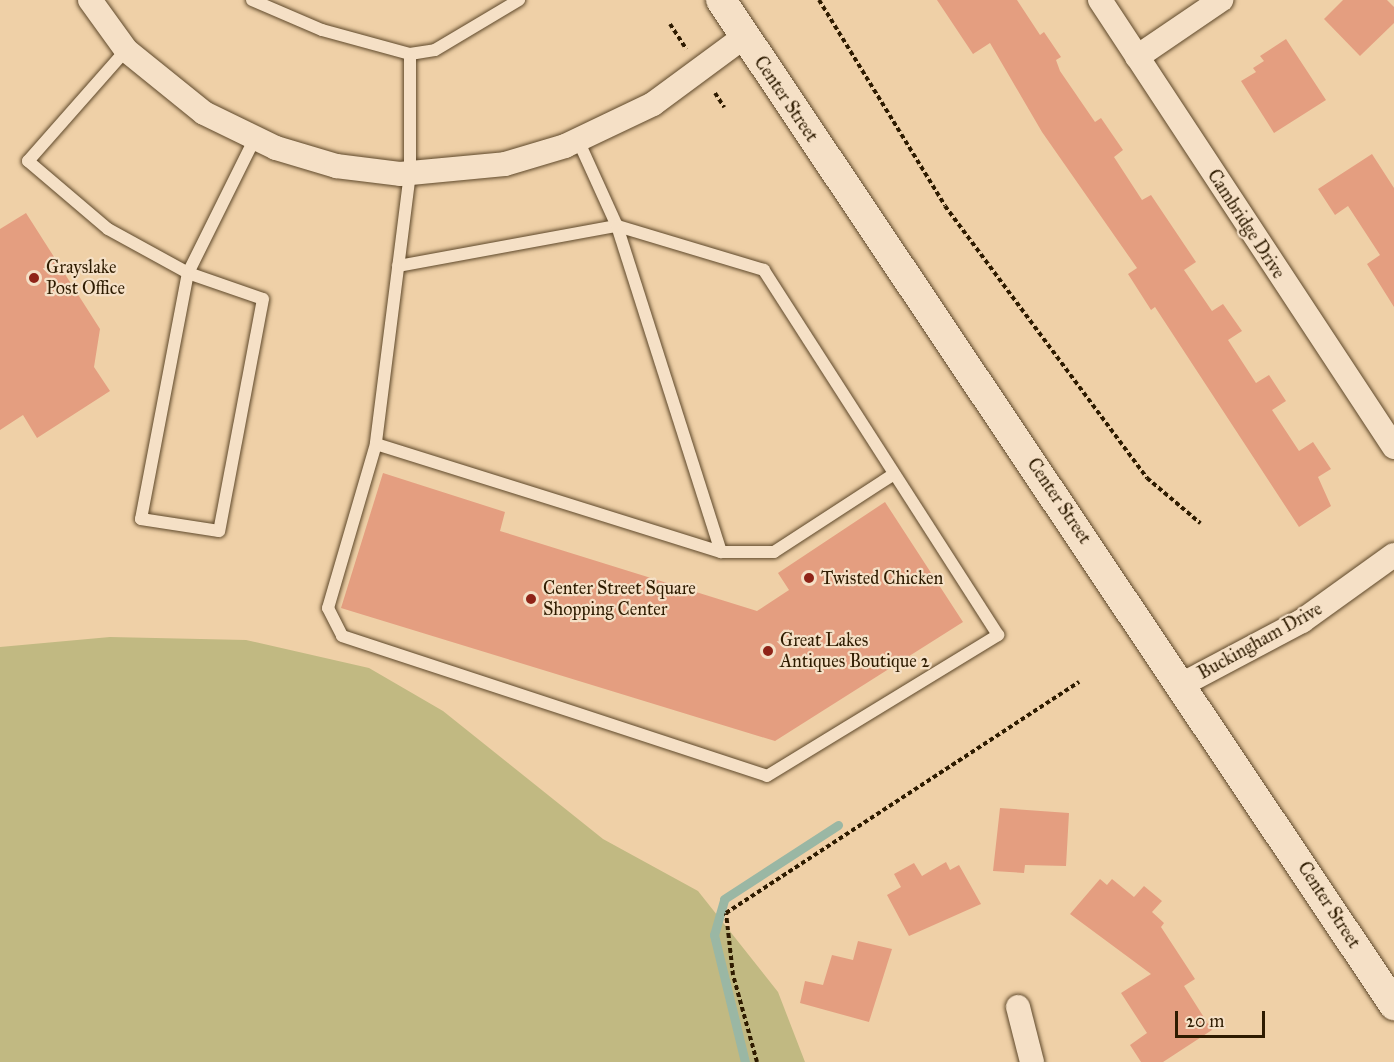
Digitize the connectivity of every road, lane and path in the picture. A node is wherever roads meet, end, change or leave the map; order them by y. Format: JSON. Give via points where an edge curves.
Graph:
{"nodes":[{"id":1,"x":90,"y":0,"type":"edge"},
{"id":2,"x":252,"y":0,"type":"edge"},
{"id":3,"x":519,"y":0,"type":"edge"},
{"id":4,"x":721,"y":0,"type":"edge"},
{"id":5,"x":819,"y":0,"type":"edge"},
{"id":6,"x":1100,"y":0,"type":"edge"},
{"id":7,"x":1221,"y":0,"type":"edge"},
{"id":8,"x":744,"y":36,"type":"junction"},
{"id":9,"x":126,"y":50,"type":"junction"},
{"id":10,"x":410,"y":54,"type":"junction"},
{"id":11,"x":1137,"y":57,"type":"junction"},
{"id":12,"x":255,"y":138,"type":"junction"},
{"id":13,"x":578,"y":140,"type":"junction"},
{"id":14,"x":410,"y":173,"type":"junction"},
{"id":15,"x":617,"y":226,"type":"junction"},
{"id":16,"x":398,"y":266,"type":"junction"},
{"id":17,"x":188,"y":273,"type":"junction"},
{"id":18,"x":376,"y":444,"type":"junction"},
{"id":19,"x":1394,"y":447,"type":"edge"},
{"id":20,"x":894,"y":474,"type":"junction"},
{"id":21,"x":1200,"y":523,"type":"dead end"},
{"id":22,"x":722,"y":552,"type":"junction"},
{"id":23,"x":1394,"y":555,"type":"edge"},
{"id":24,"x":1079,"y":682,"type":"dead end"},
{"id":25,"x":1183,"y":684,"type":"junction"},
{"id":26,"x":1394,"y":1005,"type":"edge"},
{"id":27,"x":1018,"y":1007,"type":"dead end"},
{"id":28,"x":757,"y":1062,"type":"edge"},
{"id":29,"x":1032,"y":1062,"type":"edge"}],
"edges":[{"from":1,"to":9,"type":"street"},
{"from":2,"to":10,"type":"lane","via":[[322,30]]},
{"from":3,"to":10,"type":"lane","via":[[435,50]]},
{"from":4,"to":8,"type":"street","name":"Center Street"},
{"from":5,"to":21,"type":"path","via":[[945,206],[1147,478]]},
{"from":6,"to":11,"type":"street","name":"Cambridge Drive"},
{"from":7,"to":11,"type":"street"},
{"from":8,"to":13,"type":"street","via":[[653,104]]},
{"from":8,"to":25,"type":"street","name":"Center Street"},
{"from":9,"to":12,"type":"street","via":[[204,113]]},
{"from":9,"to":17,"type":"lane","via":[[28,161],[108,229]]},
{"from":10,"to":14,"type":"lane"},
{"from":11,"to":19,"type":"street","name":"Cambridge Drive"},
{"from":12,"to":14,"type":"street","via":[[336,166]]},
{"from":12,"to":17,"type":"lane"},
{"from":13,"to":14,"type":"street","via":[[505,164]]},
{"from":13,"to":15,"type":"lane"},
{"from":14,"to":16,"type":"lane"},
{"from":15,"to":16,"type":"lane"},
{"from":15,"to":20,"type":"lane","via":[[764,270]]},
{"from":15,"to":22,"type":"lane"},
{"from":16,"to":18,"type":"lane"},
{"from":17,"to":17,"type":"lane","via":[[141,519],[219,531],[263,298]]},
{"from":18,"to":20,"type":"lane","via":[[328,608],[342,636],[767,776],[998,635]]},
{"from":18,"to":22,"type":"lane"},
{"from":20,"to":22,"type":"lane","via":[[774,552]]},
{"from":23,"to":25,"type":"street","name":"Buckingham Drive","via":[[1302,621]]},
{"from":24,"to":28,"type":"path","via":[[726,913],[733,975]]},
{"from":25,"to":26,"type":"street","name":"Center Street"},
{"from":27,"to":29,"type":"street"}]}
